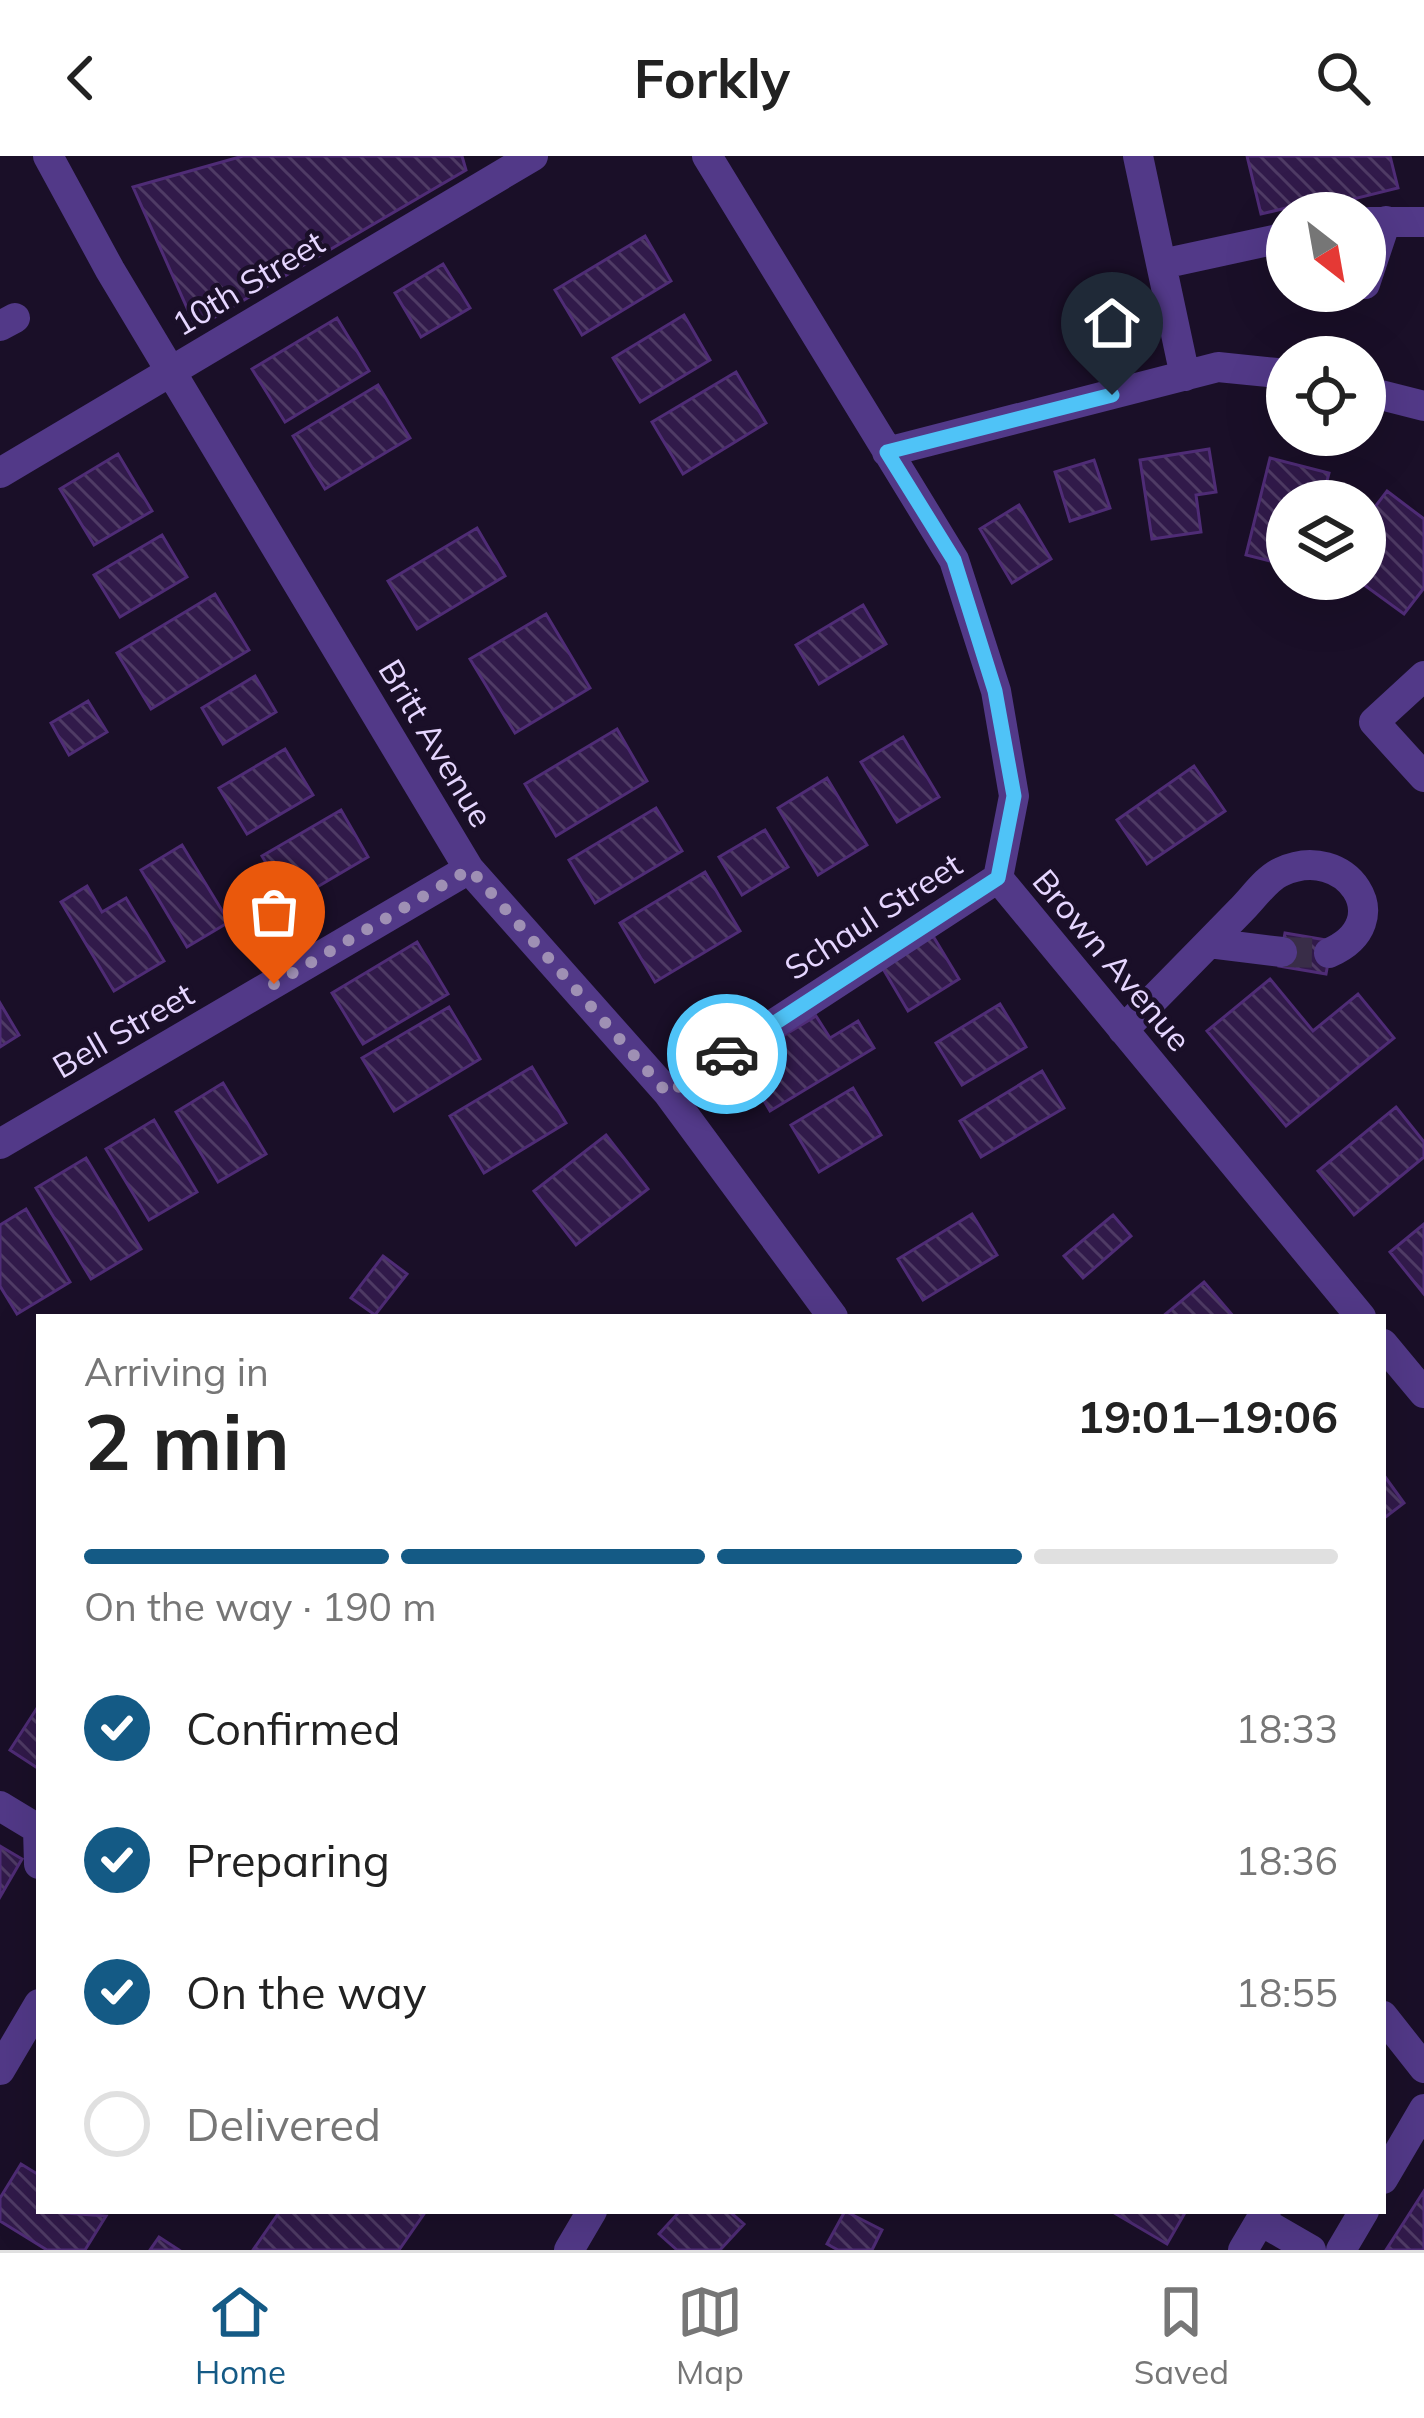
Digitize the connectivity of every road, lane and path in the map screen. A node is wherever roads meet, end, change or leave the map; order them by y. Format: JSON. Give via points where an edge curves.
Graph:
{"nodes":[{"id":1,"x":48,"y":156,"type":"edge"},
{"id":2,"x":532,"y":156,"type":"edge"},
{"id":3,"x":707,"y":156,"type":"edge"},
{"id":4,"x":1138,"y":156,"type":"edge"},
{"id":5,"x":1386,"y":222,"type":"edge"},
{"id":6,"x":1424,"y":222,"type":"edge"},
{"id":7,"x":1266,"y":245,"type":"edge"},
{"id":8,"x":1162,"y":264,"type":"junction"},
{"id":9,"x":173,"y":369,"type":"junction"},
{"id":10,"x":1266,"y":372,"type":"edge"},
{"id":11,"x":1185,"y":376,"type":"junction"},
{"id":12,"x":1386,"y":396,"type":"edge"},
{"id":13,"x":1424,"y":406,"type":"edge"},
{"id":14,"x":887,"y":452,"type":"junction"},
{"id":15,"x":0,"y":473,"type":"edge"},
{"id":16,"x":1424,"y":676,"type":"edge"},
{"id":17,"x":1424,"y":777,"type":"edge"},
{"id":18,"x":470,"y":869,"type":"junction"},
{"id":19,"x":998,"y":878,"type":"junction"},
{"id":20,"x":1209,"y":943,"type":"junction"},
{"id":21,"x":1282,"y":952,"type":"tunnel mouth"},
{"id":22,"x":1329,"y":953,"type":"dead end"},
{"id":23,"x":1123,"y":1030,"type":"junction"},
{"id":24,"x":668,"y":1094,"type":"junction"},
{"id":25,"x":0,"y":1144,"type":"edge"},
{"id":26,"x":831,"y":1314,"type":"edge"},
{"id":27,"x":1358,"y":1314,"type":"edge"},
{"id":28,"x":1386,"y":1348,"type":"edge"},
{"id":29,"x":1424,"y":1393,"type":"edge"},
{"id":30,"x":0,"y":1806,"type":"edge"},
{"id":31,"x":36,"y":1828,"type":"edge"},
{"id":32,"x":36,"y":2009,"type":"edge"},
{"id":33,"x":1386,"y":2020,"type":"edge"},
{"id":34,"x":1424,"y":2068,"type":"edge"},
{"id":35,"x":0,"y":2070,"type":"edge"},
{"id":36,"x":1424,"y":2109,"type":"edge"},
{"id":37,"x":1386,"y":2174,"type":"edge"},
{"id":38,"x":590,"y":2214,"type":"edge"},
{"id":39,"x":1362,"y":2214,"type":"edge"},
{"id":40,"x":1264,"y":2216,"type":"edge"},
{"id":41,"x":569,"y":2250,"type":"edge"},
{"id":42,"x":1243,"y":2250,"type":"edge"},
{"id":43,"x":1311,"y":2250,"type":"edge"},
{"id":44,"x":1341,"y":2250,"type":"edge"}],
"edges":[{"from":1,"to":9,"type":"street","name":"Britt Avenue"},
{"from":2,"to":9,"type":"street","name":"10th Street"},
{"from":3,"to":14,"type":"street","name":"Brown Avenue"},
{"from":4,"to":8,"type":"street"},
{"from":5,"to":6,"type":"street"},
{"from":7,"to":8,"type":"street"},
{"from":8,"to":11,"type":"street"},
{"from":9,"to":15,"type":"street","name":"10th Street"},
{"from":9,"to":18,"type":"street","name":"Britt Avenue"},
{"from":10,"to":11,"type":"street","via":[[1218,368]]},
{"from":11,"to":14,"type":"street"},
{"from":12,"to":13,"type":"street"},
{"from":14,"to":19,"type":"street","name":"Brown Avenue","via":[[954,560],[995,691],[1014,796]]},
{"from":16,"to":17,"type":"street","via":[[1374,722]]},
{"from":18,"to":24,"type":"street","name":"Britt Avenue"},
{"from":18,"to":25,"type":"street","name":"Bell Street"},
{"from":19,"to":23,"type":"street","name":"Brown Avenue"},
{"from":19,"to":24,"type":"street","name":"Schaul Street"},
{"from":20,"to":21,"type":"street"},
{"from":20,"to":22,"type":"street","via":[[1279,872],[1316,862],[1340,870],[1364,910],[1360,929]]},
{"from":20,"to":23,"type":"street"},
{"from":23,"to":27,"type":"street","name":"Brown Avenue"},
{"from":24,"to":26,"type":"street","name":"Britt Avenue"},
{"from":28,"to":29,"type":"street"},
{"from":30,"to":31,"type":"street"},
{"from":32,"to":35,"type":"street"},
{"from":33,"to":34,"type":"street"},
{"from":36,"to":37,"type":"street"},
{"from":38,"to":41,"type":"street"},
{"from":39,"to":44,"type":"street"},
{"from":40,"to":42,"type":"street"},
{"from":40,"to":43,"type":"street"}]}
